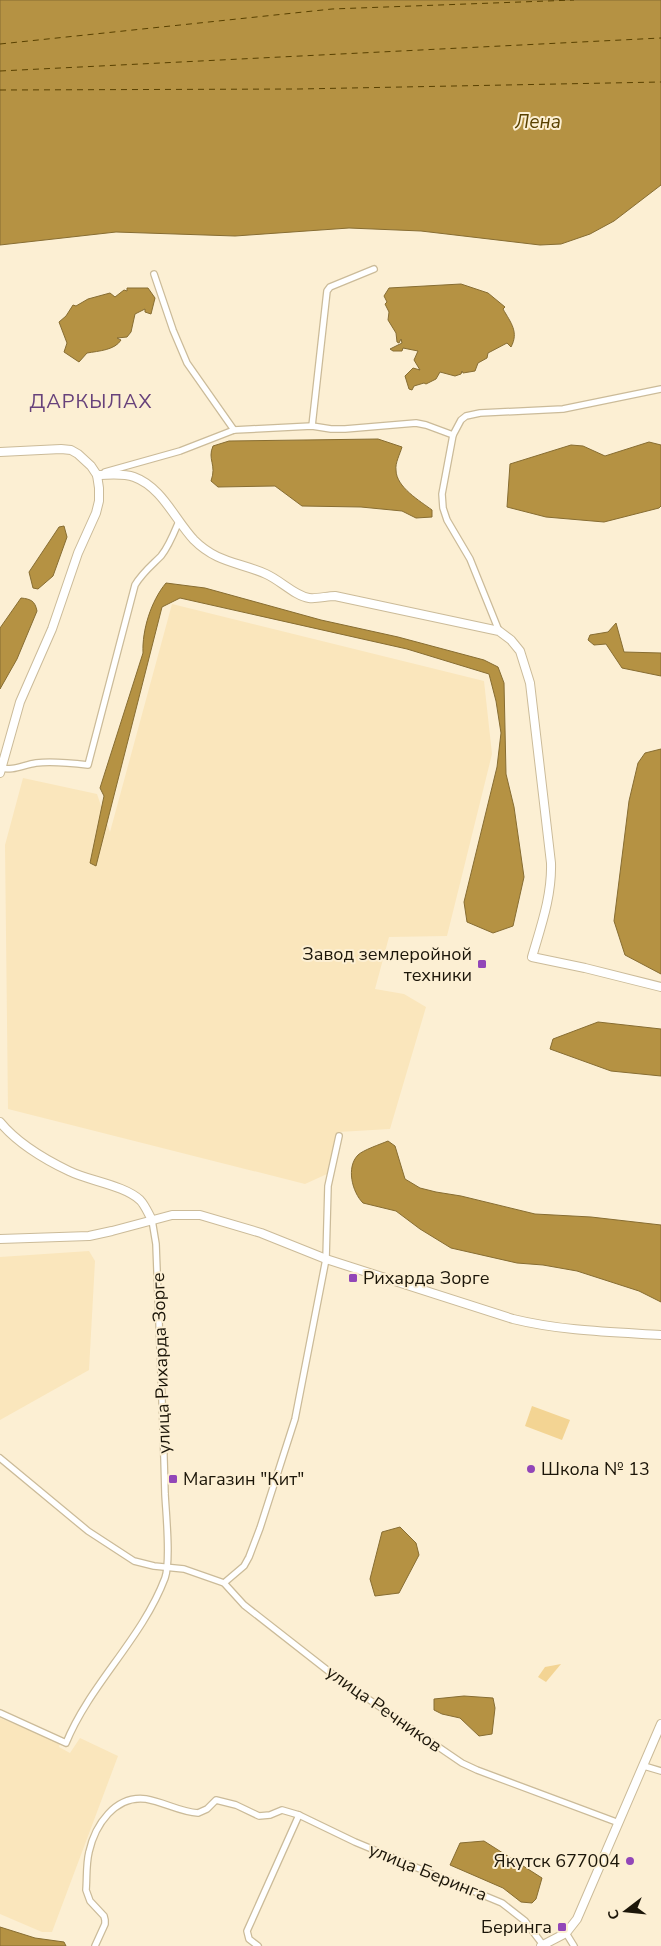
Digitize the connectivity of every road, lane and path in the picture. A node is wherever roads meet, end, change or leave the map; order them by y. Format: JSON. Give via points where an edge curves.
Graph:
{"nodes":[{"id":1,"x":374,"y":268,"type":"dead end"},
{"id":2,"x":154,"y":274,"type":"dead end"},
{"id":3,"x":661,"y":389,"type":"edge"},
{"id":4,"x":312,"y":426,"type":"junction"},
{"id":5,"x":234,"y":430,"type":"junction"},
{"id":6,"x":453,"y":435,"type":"junction"},
{"id":7,"x":0,"y":452,"type":"edge"},
{"id":8,"x":96,"y":475,"type":"junction"},
{"id":9,"x":179,"y":521,"type":"junction"},
{"id":10,"x":499,"y":631,"type":"junction"},
{"id":11,"x":0,"y":770,"type":"edge"},
{"id":12,"x":661,"y":987,"type":"edge"},
{"id":13,"x":0,"y":1122,"type":"edge"},
{"id":14,"x":339,"y":1136,"type":"dead end"},
{"id":15,"x":152,"y":1220,"type":"junction"},
{"id":16,"x":0,"y":1239,"type":"edge"},
{"id":17,"x":326,"y":1259,"type":"junction"},
{"id":18,"x":661,"y":1335,"type":"edge"},
{"id":19,"x":0,"y":1458,"type":"edge"},
{"id":20,"x":167,"y":1567,"type":"junction"},
{"id":21,"x":224,"y":1583,"type":"junction"},
{"id":22,"x":0,"y":1713,"type":"edge"},
{"id":23,"x":661,"y":1724,"type":"edge"},
{"id":24,"x":644,"y":1766,"type":"junction"},
{"id":25,"x":661,"y":1771,"type":"edge"},
{"id":26,"x":299,"y":1815,"type":"junction"},
{"id":27,"x":619,"y":1823,"type":"junction"},
{"id":28,"x":566,"y":1933,"type":"junction"},
{"id":29,"x":95,"y":1946,"type":"edge"},
{"id":30,"x":258,"y":1946,"type":"edge"},
{"id":31,"x":542,"y":1946,"type":"edge"},
{"id":32,"x":574,"y":1946,"type":"edge"}],
"edges":[{"from":1,"to":4,"type":"street","via":[[327,290]]},
{"from":2,"to":5,"type":"street","via":[[187,362]]},
{"from":3,"to":6,"type":"street","via":[[563,409],[472,414],[461,420]]},
{"from":4,"to":5,"type":"street"},
{"from":4,"to":6,"type":"street","via":[[345,429],[416,423]]},
{"from":5,"to":8,"type":"street","via":[[180,451]]},
{"from":6,"to":10,"type":"street","via":[[442,494],[443,508],[470,559]]},
{"from":7,"to":8,"type":"main road","via":[[71,450],[91,466]]},
{"from":8,"to":9,"type":"main road","via":[[120,474],[144,482]]},
{"from":8,"to":11,"type":"main road","via":[[99,488],[96,513],[20,702]]},
{"from":9,"to":10,"type":"main road","via":[[194,541],[218,559],[265,574],[299,595],[310,598],[336,596]]},
{"from":9,"to":11,"type":"street","via":[[161,555],[141,574],[135,585],[88,765],[52,762]]},
{"from":10,"to":12,"type":"main road","via":[[520,651],[530,683],[551,864],[548,902],[532,957]]},
{"from":13,"to":15,"type":"main road","via":[[24,1145],[69,1171],[133,1195],[146,1207]]},
{"from":14,"to":17,"type":"street","via":[[328,1186]]},
{"from":15,"to":16,"type":"main road","via":[[89,1236]]},
{"from":15,"to":17,"type":"main road","via":[[200,1215],[261,1233]]},
{"from":15,"to":20,"type":"street","name":"улица Рихарда Зорге","via":[[156,1244]]},
{"from":17,"to":18,"type":"main road","via":[[488,1312],[544,1326]]},
{"from":17,"to":21,"type":"street","via":[[287,1449],[249,1557],[244,1566]]},
{"from":19,"to":20,"type":"street","via":[[82,1526],[126,1556],[143,1564]]},
{"from":20,"to":21,"type":"street","name":"улица Речников","via":[[209,1576]]},
{"from":20,"to":22,"type":"street","name":"улица Рихарда Зорге","via":[[152,1606],[79,1714],[66,1743]]},
{"from":21,"to":27,"type":"street","name":"улица Речников","via":[[244,1606],[336,1677],[462,1762]]},
{"from":23,"to":24,"type":"main road"},
{"from":24,"to":25,"type":"street"},
{"from":24,"to":27,"type":"main road"},
{"from":26,"to":29,"type":"street","name":"улица Беринга","via":[[282,1810],[260,1816],[216,1800],[198,1814],[147,1799],[118,1804],[104,1818],[89,1852],[86,1890],[105,1920]]},
{"from":26,"to":30,"type":"street","via":[[247,1931],[249,1939]]},
{"from":26,"to":31,"type":"street","name":"улица Беринга","via":[[355,1842],[502,1902],[525,1921]]},
{"from":27,"to":28,"type":"main road","via":[[577,1919]]},
{"from":28,"to":31,"type":"main road","name":"улица Беринга"},
{"from":28,"to":32,"type":"street"}]}
